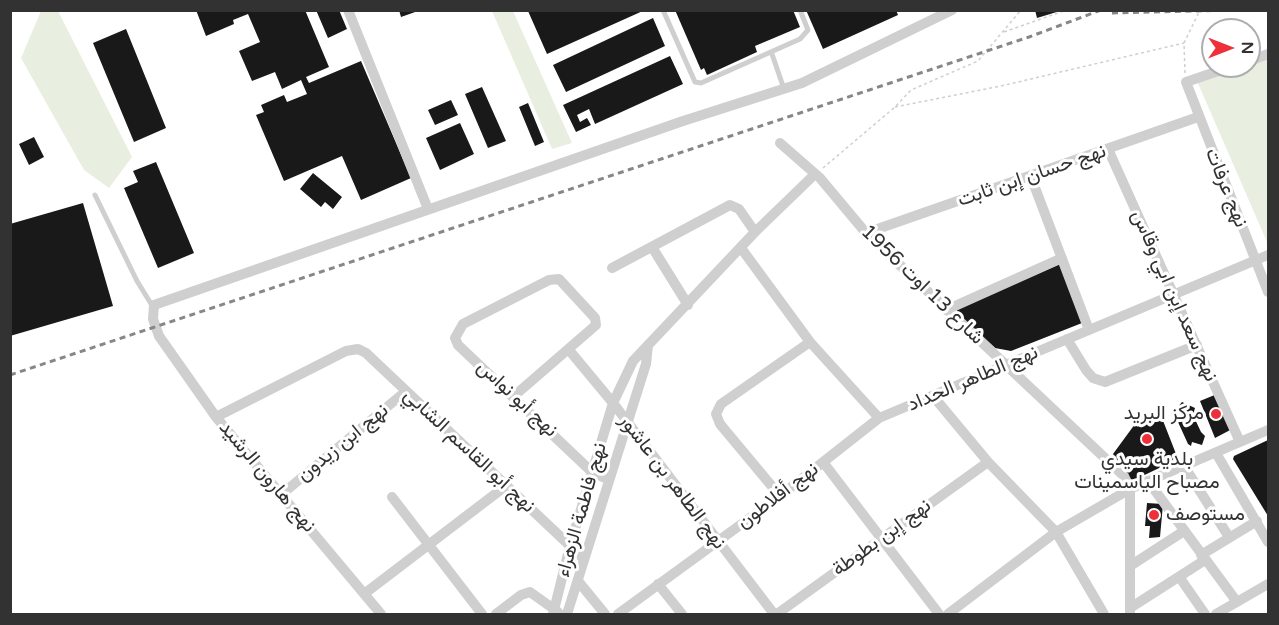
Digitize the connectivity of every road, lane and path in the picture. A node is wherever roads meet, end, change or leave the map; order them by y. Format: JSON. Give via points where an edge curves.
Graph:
{"nodes":[{"id":1,"x":348,"y":10,"type":"edge"},
{"id":2,"x":663,"y":10,"type":"edge"},
{"id":3,"x":800,"y":10,"type":"edge"},
{"id":4,"x":952,"y":10,"type":"edge"},
{"id":5,"x":1021,"y":10,"type":"edge"},
{"id":6,"x":1066,"y":10,"type":"edge"},
{"id":7,"x":1200,"y":10,"type":"edge"},
{"id":8,"x":1003,"y":32,"type":"junction"},
{"id":9,"x":1184,"y":43,"type":"junction"},
{"id":10,"x":772,"y":54,"type":"junction"},
{"id":11,"x":1201,"y":77,"type":"edge"},
{"id":12,"x":1186,"y":82,"type":"junction"},
{"id":13,"x":784,"y":89,"type":"junction"},
{"id":14,"x":895,"y":107,"type":"junction"},
{"id":15,"x":1198,"y":117,"type":"junction"},
{"id":16,"x":780,"y":143,"type":"dead end"},
{"id":17,"x":1108,"y":150,"type":"junction"},
{"id":18,"x":814,"y":175,"type":"junction"},
{"id":19,"x":1031,"y":177,"type":"junction"},
{"id":20,"x":95,"y":195,"type":"dead end"},
{"id":21,"x":428,"y":209,"type":"junction"},
{"id":22,"x":755,"y":232,"type":"junction"},
{"id":23,"x":866,"y":232,"type":"junction"},
{"id":24,"x":651,"y":247,"type":"junction"},
{"id":25,"x":741,"y":248,"type":"junction"},
{"id":26,"x":1269,"y":255,"type":"edge"},
{"id":27,"x":1062,"y":258,"type":"junction"},
{"id":28,"x":1255,"y":261,"type":"junction"},
{"id":29,"x":612,"y":268,"type":"dead end"},
{"id":30,"x":1269,"y":292,"type":"edge"},
{"id":31,"x":1172,"y":294,"type":"junction"},
{"id":32,"x":688,"y":304,"type":"junction"},
{"id":33,"x":153,"y":307,"type":"junction"},
{"id":34,"x":946,"y":310,"type":"junction"},
{"id":35,"x":1089,"y":330,"type":"junction"},
{"id":36,"x":1067,"y":339,"type":"junction"},
{"id":37,"x":810,"y":342,"type":"junction"},
{"id":38,"x":648,"y":345,"type":"junction"},
{"id":39,"x":1197,"y":345,"type":"junction"},
{"id":40,"x":569,"y":350,"type":"junction"},
{"id":41,"x":1004,"y":364,"type":"junction"},
{"id":42,"x":405,"y":392,"type":"junction"},
{"id":43,"x":514,"y":396,"type":"junction"},
{"id":44,"x":933,"y":396,"type":"junction"},
{"id":45,"x":613,"y":403,"type":"junction"},
{"id":46,"x":216,"y":417,"type":"junction"},
{"id":47,"x":879,"y":418,"type":"junction"},
{"id":48,"x":627,"y":421,"type":"junction"},
{"id":49,"x":1269,"y":430,"type":"edge"},
{"id":50,"x":1240,"y":442,"type":"junction"},
{"id":51,"x":1216,"y":453,"type":"junction"},
{"id":52,"x":597,"y":459,"type":"junction"},
{"id":53,"x":584,"y":462,"type":"junction"},
{"id":54,"x":823,"y":462,"type":"junction"},
{"id":55,"x":988,"y":462,"type":"junction"},
{"id":56,"x":613,"y":465,"type":"junction"},
{"id":57,"x":1184,"y":466,"type":"junction"},
{"id":58,"x":593,"y":473,"type":"junction"},
{"id":59,"x":608,"y":479,"type":"junction"},
{"id":60,"x":1148,"y":481,"type":"junction"},
{"id":61,"x":507,"y":485,"type":"junction"},
{"id":62,"x":1130,"y":489,"type":"junction"},
{"id":63,"x":282,"y":494,"type":"junction"},
{"id":64,"x":780,"y":496,"type":"junction"},
{"id":65,"x":392,"y":497,"type":"dead end"},
{"id":66,"x":1257,"y":521,"type":"junction"},
{"id":67,"x":1184,"y":531,"type":"junction"},
{"id":68,"x":1056,"y":532,"type":"junction"},
{"id":69,"x":1229,"y":537,"type":"junction"},
{"id":70,"x":880,"y":539,"type":"junction"},
{"id":71,"x":716,"y":541,"type":"junction"},
{"id":72,"x":1269,"y":542,"type":"edge"},
{"id":73,"x":429,"y":544,"type":"junction"},
{"id":74,"x":570,"y":546,"type":"junction"},
{"id":75,"x":1203,"y":557,"type":"junction"},
{"id":76,"x":584,"y":559,"type":"junction"},
{"id":77,"x":1130,"y":566,"type":"junction"},
{"id":78,"x":1180,"y":578,"type":"junction"},
{"id":79,"x":578,"y":581,"type":"junction"},
{"id":80,"x":1269,"y":584,"type":"edge"},
{"id":81,"x":658,"y":585,"type":"junction"},
{"id":82,"x":364,"y":594,"type":"junction"},
{"id":83,"x":1237,"y":602,"type":"junction"},
{"id":84,"x":1130,"y":611,"type":"edge"},
{"id":85,"x":556,"y":613,"type":"edge"},
{"id":86,"x":381,"y":615,"type":"edge"},
{"id":87,"x":482,"y":615,"type":"edge"},
{"id":88,"x":496,"y":615,"type":"edge"},
{"id":89,"x":567,"y":615,"type":"edge"},
{"id":90,"x":605,"y":615,"type":"edge"},
{"id":91,"x":618,"y":615,"type":"edge"},
{"id":92,"x":682,"y":615,"type":"edge"},
{"id":93,"x":775,"y":615,"type":"edge"},
{"id":94,"x":939,"y":615,"type":"edge"},
{"id":95,"x":948,"y":615,"type":"edge"},
{"id":96,"x":1104,"y":615,"type":"edge"},
{"id":97,"x":1205,"y":615,"type":"edge"},
{"id":98,"x":1215,"y":615,"type":"edge"}],
"edges":[{"from":1,"to":21,"type":"street"},
{"from":2,"to":10,"type":"lane","via":[[695,82],[706,82]]},
{"from":3,"to":10,"type":"lane","via":[[808,30]]},
{"from":4,"to":13,"type":"street"},
{"from":5,"to":8,"type":"path"},
{"from":6,"to":8,"type":"path"},
{"from":7,"to":9,"type":"path"},
{"from":8,"to":14,"type":"path","via":[[978,61],[911,90]]},
{"from":9,"to":12,"type":"path"},
{"from":9,"to":14,"type":"path"},
{"from":10,"to":13,"type":"lane"},
{"from":11,"to":12,"type":"street"},
{"from":12,"to":15,"type":"street","name":"نهج عرفات"},
{"from":13,"to":21,"type":"street"},
{"from":14,"to":18,"type":"path"},
{"from":15,"to":17,"type":"street","name":"نهج حسان إبن ثابت"},
{"from":15,"to":28,"type":"street","name":"نهج عرفات"},
{"from":16,"to":18,"type":"street","name":"شارع 13 اوت 1956"},
{"from":17,"to":19,"type":"street","name":"نهج حسان إبن ثابت"},
{"from":17,"to":31,"type":"street","name":"نهج سعد إبن ابي وقاس"},
{"from":18,"to":22,"type":"street","name":"نهج فاطمة الزهراء"},
{"from":18,"to":23,"type":"street","name":"شارع 13 اوت 1956"},
{"from":19,"to":23,"type":"street","name":"نهج حسان إبن ثابت"},
{"from":19,"to":27,"type":"street"},
{"from":20,"to":33,"type":"lane"},
{"from":21,"to":33,"type":"street"},
{"from":22,"to":24,"type":"street","via":[[739,209],[730,205]]},
{"from":22,"to":25,"type":"street","name":"نهج فاطمة الزهراء"},
{"from":23,"to":34,"type":"street","name":"شارع 13 اوت 1956"},
{"from":24,"to":29,"type":"street"},
{"from":24,"to":32,"type":"street"},
{"from":25,"to":32,"type":"street","name":"نهج فاطمة الزهراء"},
{"from":25,"to":37,"type":"street"},
{"from":26,"to":28,"type":"street","name":"نهج الطاهر الحداد"},
{"from":27,"to":34,"type":"street"},
{"from":27,"to":35,"type":"street"},
{"from":28,"to":30,"type":"street","name":"نهج عرفات"},
{"from":28,"to":31,"type":"street","name":"نهج الطاهر الحداد"},
{"from":31,"to":35,"type":"street","name":"نهج الطاهر الحداد"},
{"from":31,"to":39,"type":"street","name":"نهج سعد إبن ابي وقاس"},
{"from":32,"to":38,"type":"street","name":"نهج فاطمة الزهراء"},
{"from":33,"to":46,"type":"street","name":"نهج هارون الرشيد","via":[[159,336]]},
{"from":34,"to":41,"type":"street","name":"شارع 13 اوت 1956"},
{"from":35,"to":36,"type":"street","name":"نهج الطاهر الحداد"},
{"from":36,"to":39,"type":"street","via":[[1093,378],[1105,382]]},
{"from":36,"to":41,"type":"street","name":"نهج الطاهر الحداد"},
{"from":37,"to":47,"type":"street"},
{"from":37,"to":64,"type":"street","via":[[721,405],[716,414]]},
{"from":38,"to":45,"type":"street","name":"نهج فاطمة الزهراء","via":[[638,354]]},
{"from":38,"to":48,"type":"street","name":"نهج فاطمة الزهراء","via":[[646,364]]},
{"from":39,"to":50,"type":"street","name":"نهج سعد إبن ابي وقاس"},
{"from":40,"to":43,"type":"street"},
{"from":40,"to":43,"type":"street","name":"نهج أبو نواس","via":[[596,325],[595,318],[557,278],[463,324],[455,334],[458,345]]},
{"from":40,"to":45,"type":"street","name":"نهج الطاهر بن عاشور"},
{"from":41,"to":44,"type":"street","name":"نهج الطاهر الحداد"},
{"from":41,"to":62,"type":"street","name":"شارع 13 اوت 1956","via":[[1116,467]]},
{"from":42,"to":46,"type":"street","name":"نهج أبو القاسم الشابي","via":[[366,353],[352,349]]},
{"from":42,"to":61,"type":"street","name":"نهج أبو القاسم الشابي"},
{"from":42,"to":63,"type":"street","name":"نهج ابن زيدون"},
{"from":43,"to":53,"type":"street","name":"نهج أبو نواس"},
{"from":44,"to":47,"type":"street","name":"نهج الطاهر الحداد"},
{"from":44,"to":55,"type":"street"},
{"from":45,"to":48,"type":"street","name":"نهج الطاهر بن عاشور"},
{"from":45,"to":52,"type":"street","name":"نهج فاطمة الزهراء"},
{"from":46,"to":63,"type":"street","name":"نهج هارون الرشيد"},
{"from":47,"to":54,"type":"street","name":"نهج أفلاطون"},
{"from":48,"to":56,"type":"street","name":"نهج فاطمة الزهراء"},
{"from":48,"to":71,"type":"street","name":"نهج الطاهر بن عاشور"},
{"from":49,"to":50,"type":"street"},
{"from":50,"to":51,"type":"street"},
{"from":51,"to":57,"type":"street"},
{"from":51,"to":66,"type":"street"},
{"from":52,"to":53,"type":"street"},
{"from":52,"to":56,"type":"street"},
{"from":52,"to":58,"type":"street","name":"نهج فاطمة الزهراء"},
{"from":53,"to":58,"type":"street","name":"نهج أبو نواس"},
{"from":54,"to":64,"type":"street","name":"نهج أفلاطون"},
{"from":54,"to":70,"type":"street"},
{"from":55,"to":68,"type":"street"},
{"from":55,"to":70,"type":"street","name":"نهج إبن بطوطة"},
{"from":56,"to":59,"type":"street","name":"نهج فاطمة الزهراء"},
{"from":57,"to":60,"type":"street"},
{"from":57,"to":69,"type":"street"},
{"from":58,"to":59,"type":"street"},
{"from":58,"to":74,"type":"street","name":"نهج فاطمة الزهراء"},
{"from":59,"to":76,"type":"street","name":"نهج فاطمة الزهراء"},
{"from":60,"to":62,"type":"street"},
{"from":60,"to":67,"type":"street"},
{"from":61,"to":73,"type":"street"},
{"from":61,"to":74,"type":"street","name":"نهج أبو القاسم الشابي"},
{"from":62,"to":68,"type":"street"},
{"from":62,"to":77,"type":"street"},
{"from":63,"to":82,"type":"street","name":"نهج هارون الرشيد"},
{"from":64,"to":71,"type":"street","name":"نهج أفلاطون"},
{"from":65,"to":73,"type":"street"},
{"from":66,"to":69,"type":"street"},
{"from":66,"to":72,"type":"street"},
{"from":67,"to":75,"type":"street"},
{"from":67,"to":77,"type":"street"},
{"from":68,"to":95,"type":"street"},
{"from":68,"to":96,"type":"street"},
{"from":69,"to":75,"type":"street"},
{"from":70,"to":93,"type":"street","name":"نهج إبن بطوطة"},
{"from":70,"to":94,"type":"street"},
{"from":71,"to":81,"type":"street","name":"نهج أفلاطون"},
{"from":71,"to":93,"type":"street","name":"نهج الطاهر بن عاشور"},
{"from":73,"to":82,"type":"street"},
{"from":73,"to":87,"type":"street"},
{"from":74,"to":76,"type":"street","name":"نهج أبو القاسم الشابي"},
{"from":74,"to":85,"type":"street","name":"نهج فاطمة الزهراء"},
{"from":75,"to":78,"type":"street"},
{"from":75,"to":83,"type":"street"},
{"from":76,"to":79,"type":"street","name":"نهج فاطمة الزهراء"},
{"from":77,"to":84,"type":"street"},
{"from":78,"to":84,"type":"street"},
{"from":78,"to":97,"type":"street"},
{"from":79,"to":89,"type":"street","name":"نهج فاطمة الزهراء"},
{"from":79,"to":90,"type":"street"},
{"from":80,"to":83,"type":"street"},
{"from":81,"to":91,"type":"street","name":"نهج أفلاطون"},
{"from":81,"to":92,"type":"street"},
{"from":82,"to":86,"type":"street","name":"نهج هارون الرشيد"},
{"from":83,"to":98,"type":"street"},
{"from":85,"to":88,"type":"street","via":[[530,592]]}]}
